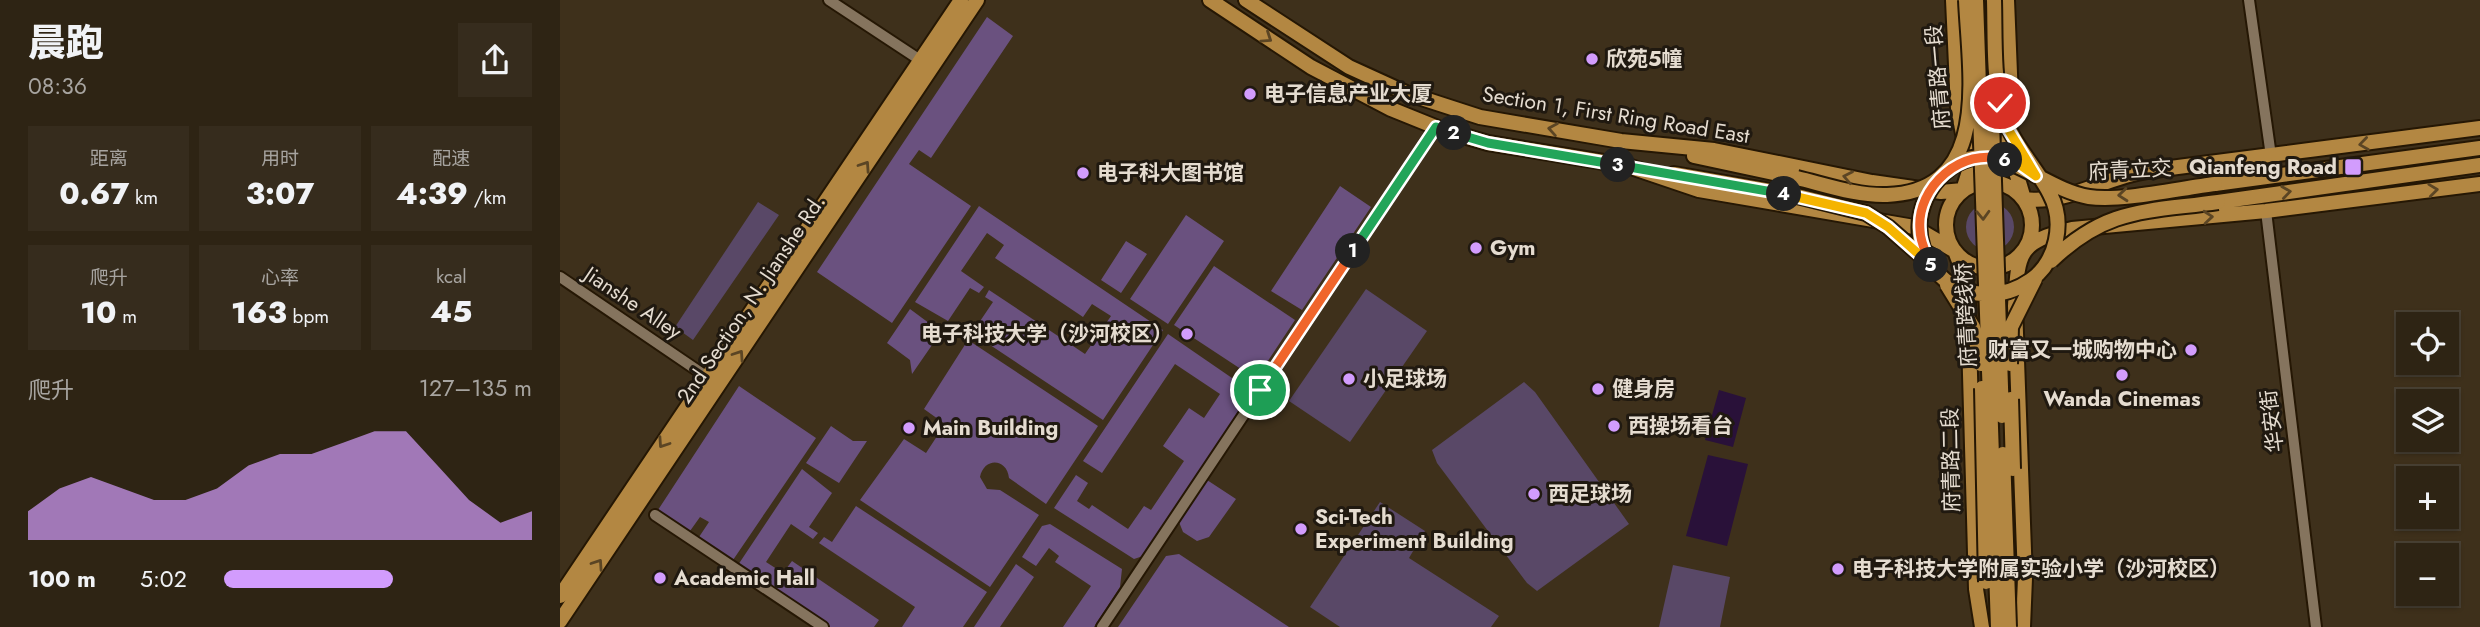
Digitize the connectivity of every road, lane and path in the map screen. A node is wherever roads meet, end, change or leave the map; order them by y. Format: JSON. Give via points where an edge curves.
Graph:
{"nodes":[{"id":1,"x":829,"y":0,"type":"edge"},
{"id":2,"x":961,"y":0,"type":"edge"},
{"id":3,"x":977,"y":0,"type":"edge"},
{"id":4,"x":1210,"y":0,"type":"edge"},
{"id":5,"x":1246,"y":0,"type":"edge"},
{"id":6,"x":1953,"y":0,"type":"edge"},
{"id":7,"x":1966,"y":0,"type":"edge"},
{"id":8,"x":1976,"y":0,"type":"edge"},
{"id":9,"x":1988,"y":0,"type":"edge"},
{"id":10,"x":1994,"y":0,"type":"edge"},
{"id":11,"x":2007,"y":0,"type":"edge"},
{"id":12,"x":2013,"y":0,"type":"edge"},
{"id":13,"x":2249,"y":0,"type":"edge"},
{"id":14,"x":920,"y":60,"type":"junction"},
{"id":15,"x":1436,"y":127,"type":"junction"},
{"id":16,"x":2480,"y":128,"type":"edge"},
{"id":17,"x":1620,"y":141,"type":"junction"},
{"id":18,"x":2480,"y":148,"type":"edge"},
{"id":19,"x":2271,"y":156,"type":"junction"},
{"id":20,"x":2480,"y":165,"type":"edge"},
{"id":21,"x":1628,"y":166,"type":"junction"},
{"id":22,"x":1942,"y":175,"type":"junction"},
{"id":23,"x":2036,"y":176,"type":"junction"},
{"id":24,"x":2480,"y":184,"type":"edge"},
{"id":25,"x":1964,"y":190,"type":"junction"},
{"id":26,"x":2024,"y":199,"type":"junction"},
{"id":27,"x":2266,"y":211,"type":"junction"},
{"id":28,"x":1955,"y":251,"type":"junction"},
{"id":29,"x":2024,"y":251,"type":"junction"},
{"id":30,"x":1931,"y":266,"type":"junction"},
{"id":31,"x":2037,"y":275,"type":"junction"},
{"id":32,"x":560,"y":277,"type":"edge"},
{"id":33,"x":713,"y":381,"type":"junction"},
{"id":34,"x":655,"y":514,"type":"dead end"},
{"id":35,"x":560,"y":596,"type":"edge"},
{"id":36,"x":560,"y":621,"type":"edge"},
{"id":37,"x":822,"y":627,"type":"edge"},
{"id":38,"x":1101,"y":627,"type":"edge"},
{"id":39,"x":1982,"y":627,"type":"edge"},
{"id":40,"x":1988,"y":627,"type":"edge"},
{"id":41,"x":1998,"y":627,"type":"edge"},
{"id":42,"x":2009,"y":627,"type":"edge"},
{"id":43,"x":2020,"y":627,"type":"edge"},
{"id":44,"x":2316,"y":627,"type":"edge"}],
"edges":[{"from":1,"to":14,"type":"street"},
{"from":2,"to":14,"type":"main road","name":"2nd Section, N. Jianshe Rd."},
{"from":33,"to":3,"type":"main road","name":"2nd Section, N. Jianshe Rd.","one_way":true},
{"from":4,"to":15,"type":"main road","one_way":true,"via":[[1311,68]]},
{"from":17,"to":5,"type":"main road","name":"Section 1, First Ring Road East","one_way":true,"via":[[1480,117],[1406,93],[1349,67]]},
{"from":6,"to":25,"type":"main road","name":"府青路一段","via":[[1958,109],[1970,168]]},
{"from":7,"to":22,"type":"main road","name":"府青立交","bridge":true,"via":[[1968,134]]},
{"from":8,"to":41,"type":"main road","name":"府青跨线桥","one_way":true,"bridge":true},
{"from":9,"to":42,"type":"main road","name":"府青跨线桥","bridge":true},
{"from":10,"to":23,"type":"main road","name":"府青立交","bridge":true,"via":[[2000,103],[2008,129]]},
{"from":11,"to":12,"type":"street"},
{"from":11,"to":26,"type":"main road","via":[[2008,145]]},
{"from":13,"to":19,"type":"street"},
{"from":14,"to":33,"type":"main road","name":"2nd Section, N. Jianshe Rd."},
{"from":15,"to":21,"type":"main road","via":[[1488,143]]},
{"from":15,"to":38,"type":"street"},
{"from":16,"to":19,"type":"main road","one_way":true},
{"from":17,"to":22,"type":"main road","name":"府青立交","bridge":true,"via":[[1862,194],[1912,192]]},
{"from":25,"to":17,"type":"main road","name":"Section 1, First Ring Road East","one_way":true,"via":[[1941,192],[1714,150]]},
{"from":18,"to":23,"type":"main road","name":"府青立交","one_way":true,"bridge":true,"via":[[2090,197]]},
{"from":19,"to":26,"type":"main road","via":[[2144,171],[2065,198]]},
{"from":31,"to":20,"type":"main road","name":"府青立交","one_way":true,"bridge":true,"via":[[2067,246],[2097,225],[2122,215]]},
{"from":21,"to":28,"type":"main road","via":[[1699,190],[1914,227]]},
{"from":21,"to":30,"type":"main road","bridge":true,"via":[[1793,195],[1866,213]]},
{"from":22,"to":23,"type":"main road","name":"府青立交","bridge":true,"via":[[1979,158],[2000,158]]},
{"from":22,"to":30,"type":"main road","name":"府青立交","bridge":true,"via":[[1922,209],[1921,238]]},
{"from":23,"to":31,"type":"main road","name":"府青立交","bridge":true,"via":[[2050,193],[2057,214],[2054,247]]},
{"from":27,"to":24,"type":"main road","one_way":true},
{"from":25,"to":26,"type":"main road","via":[[1989,181],[2015,190]]},
{"from":25,"to":28,"type":"main road","via":[[1948,212],[1949,239]]},
{"from":26,"to":29,"type":"main road","via":[[2033,225]]},
{"from":29,"to":27,"type":"main road","one_way":true,"via":[[2041,236],[2072,229]]},
{"from":27,"to":44,"type":"street","name":"华安街"},
{"from":28,"to":29,"type":"main road","via":[[1976,266],[1989,268],[2014,260]]},
{"from":28,"to":39,"type":"main road","name":"府青路二段","via":[[1965,276],[1968,303],[1976,589]]},
{"from":29,"to":43,"type":"main road","via":[[2017,272],[2015,306],[2025,578]]},
{"from":30,"to":31,"type":"main road","name":"府青立交","bridge":true,"via":[[1945,280],[1982,295],[2002,294]]},
{"from":30,"to":40,"type":"main road","bridge":true,"via":[[1973,327],[1981,358]]},
{"from":31,"to":43,"type":"main road","name":"府青立交","bridge":true,"via":[[2011,327],[2009,350]]},
{"from":32,"to":33,"type":"street","name":"Jianshe Alley"},
{"from":33,"to":35,"type":"main road","name":"2nd Section, N. Jianshe Rd.","one_way":true},
{"from":36,"to":33,"type":"main road","name":"2nd Section, N. Jianshe Rd.","one_way":true},
{"from":34,"to":37,"type":"street"}]}
